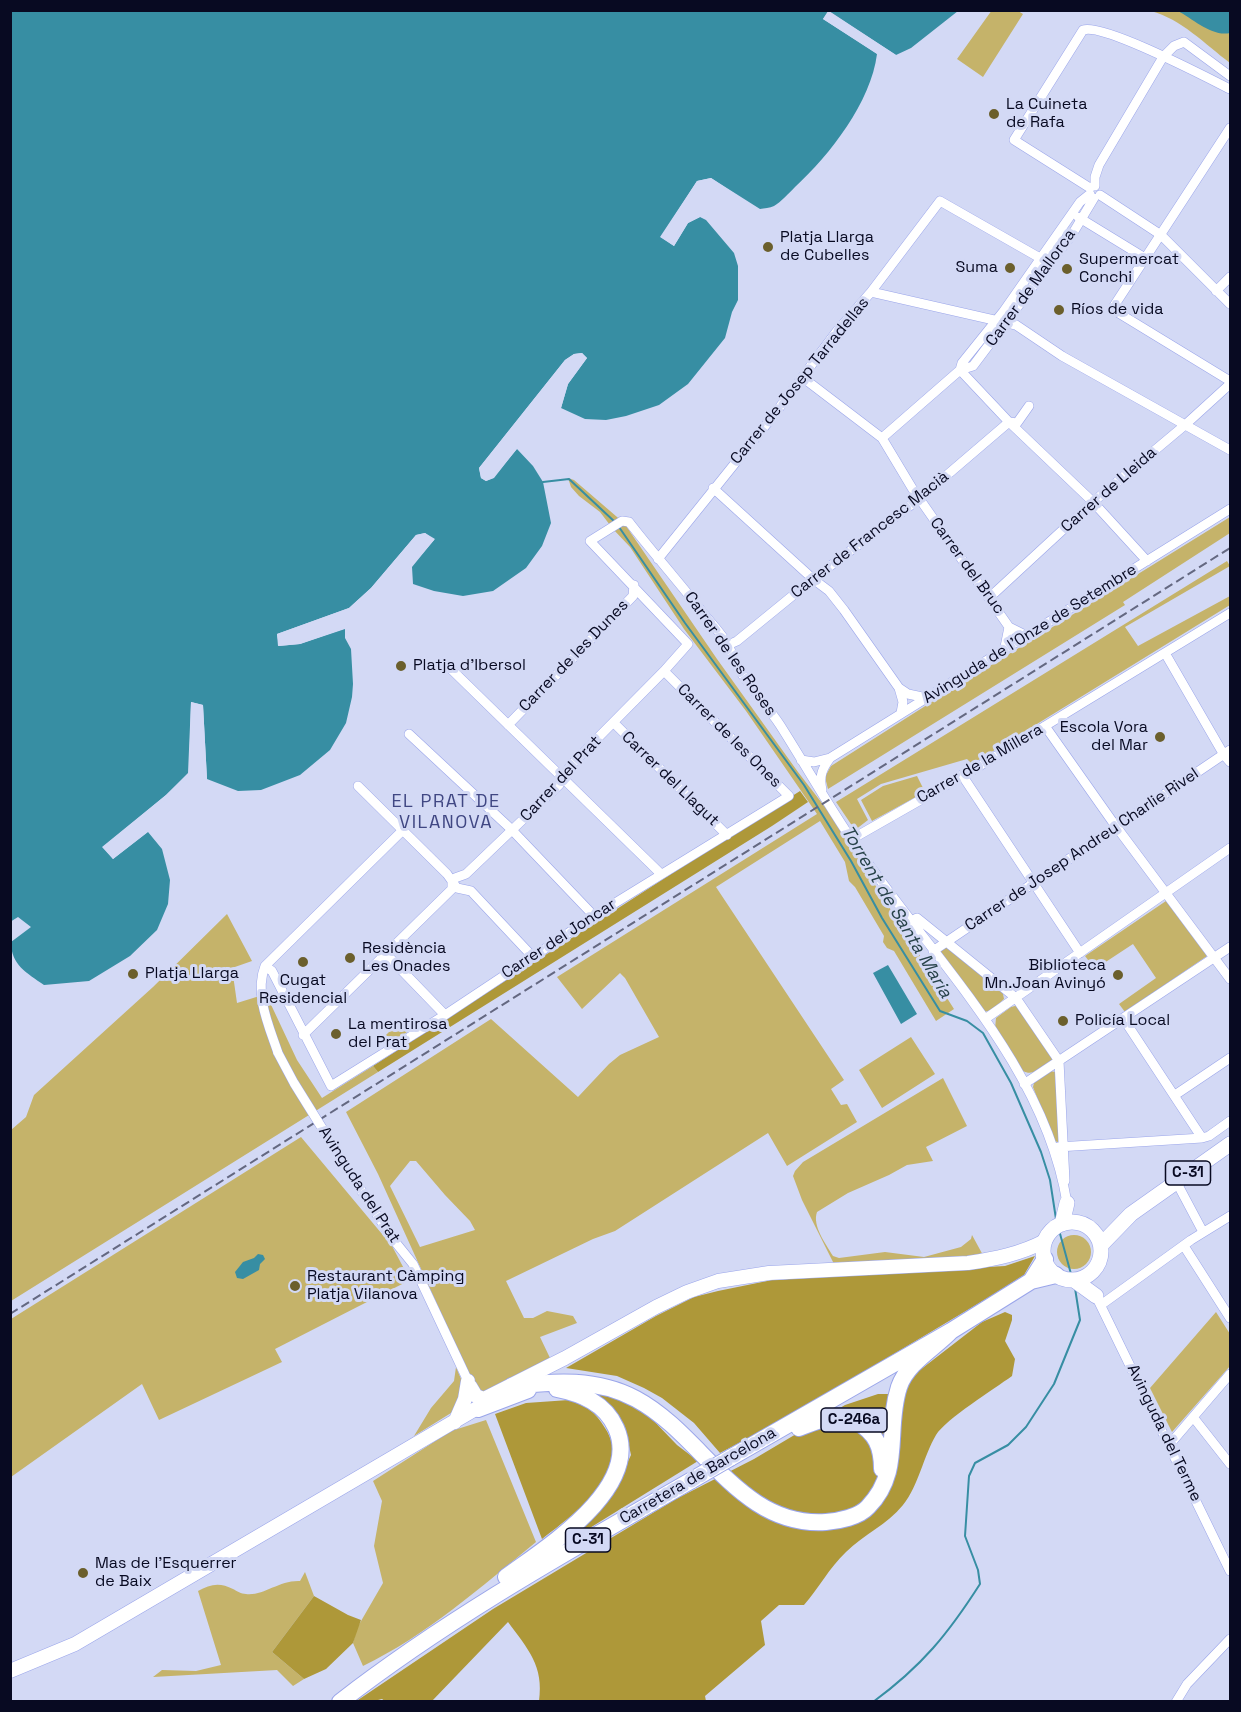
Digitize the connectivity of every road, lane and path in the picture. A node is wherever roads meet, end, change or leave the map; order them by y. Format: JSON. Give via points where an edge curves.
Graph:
{"nodes":[{"id":1,"x":1163,"y":57,"type":"junction"},
{"id":2,"x":1204,"y":57,"type":"junction"},
{"id":3,"x":1194,"y":72,"type":"junction"},
{"id":4,"x":1230,"y":75,"type":"edge"},
{"id":5,"x":1230,"y":89,"type":"edge"},
{"id":6,"x":1230,"y":128,"type":"edge"},
{"id":7,"x":1094,"y":192,"type":"junction"},
{"id":8,"x":1077,"y":217,"type":"junction"},
{"id":9,"x":1161,"y":236,"type":"junction"},
{"id":10,"x":1041,"y":258,"type":"junction"},
{"id":11,"x":1145,"y":258,"type":"junction"},
{"id":12,"x":1230,"y":277,"type":"edge"},
{"id":13,"x":1216,"y":291,"type":"junction"},
{"id":14,"x":871,"y":292,"type":"junction"},
{"id":15,"x":1230,"y":304,"type":"edge"},
{"id":16,"x":996,"y":320,"type":"junction"},
{"id":17,"x":1007,"y":323,"type":"junction"},
{"id":18,"x":960,"y":370,"type":"junction"},
{"id":19,"x":802,"y":377,"type":"junction"},
{"id":20,"x":1230,"y":382,"type":"edge"},
{"id":21,"x":1029,"y":406,"type":"dead end"},
{"id":22,"x":1010,"y":422,"type":"junction"},
{"id":23,"x":1185,"y":425,"type":"junction"},
{"id":24,"x":882,"y":438,"type":"junction"},
{"id":25,"x":1230,"y":450,"type":"edge"},
{"id":26,"x":713,"y":488,"type":"junction"},
{"id":27,"x":919,"y":499,"type":"junction"},
{"id":28,"x":1093,"y":502,"type":"junction"},
{"id":29,"x":1230,"y":509,"type":"edge"},
{"id":30,"x":590,"y":541,"type":"joint"},
{"id":31,"x":658,"y":559,"type":"junction"},
{"id":32,"x":1147,"y":561,"type":"junction"},
{"id":33,"x":813,"y":579,"type":"junction"},
{"id":34,"x":633,"y":585,"type":"junction"},
{"id":35,"x":633,"y":596,"type":"junction"},
{"id":36,"x":643,"y":596,"type":"junction"},
{"id":37,"x":990,"y":597,"type":"junction"},
{"id":38,"x":1230,"y":613,"type":"edge"},
{"id":39,"x":1010,"y":627,"type":"junction"},
{"id":40,"x":1027,"y":636,"type":"junction"},
{"id":41,"x":728,"y":645,"type":"junction"},
{"id":42,"x":1004,"y":652,"type":"junction"},
{"id":43,"x":1165,"y":653,"type":"junction"},
{"id":44,"x":452,"y":670,"type":"dead end"},
{"id":45,"x":664,"y":671,"type":"junction"},
{"id":46,"x":899,"y":688,"type":"junction"},
{"id":47,"x":927,"y":698,"type":"junction"},
{"id":48,"x":901,"y":713,"type":"junction"},
{"id":49,"x":614,"y":723,"type":"junction"},
{"id":50,"x":508,"y":724,"type":"junction"},
{"id":51,"x":1045,"y":726,"type":"junction"},
{"id":52,"x":409,"y":734,"type":"dead end"},
{"id":53,"x":1228,"y":756,"type":"edge"},
{"id":54,"x":830,"y":758,"type":"junction"},
{"id":55,"x":801,"y":760,"type":"junction"},
{"id":56,"x":962,"y":775,"type":"junction"},
{"id":57,"x":563,"y":780,"type":"junction"},
{"id":58,"x":358,"y":786,"type":"dead end"},
{"id":59,"x":822,"y":792,"type":"junction"},
{"id":60,"x":789,"y":796,"type":"joint"},
{"id":61,"x":1116,"y":827,"type":"junction"},
{"id":62,"x":403,"y":830,"type":"junction"},
{"id":63,"x":511,"y":830,"type":"junction"},
{"id":64,"x":727,"y":835,"type":"junction"},
{"id":65,"x":852,"y":839,"type":"junction"},
{"id":66,"x":1230,"y":848,"type":"edge"},
{"id":67,"x":661,"y":874,"type":"junction"},
{"id":68,"x":452,"y":881,"type":"junction"},
{"id":69,"x":1034,"y":882,"type":"junction"},
{"id":70,"x":1167,"y":893,"type":"junction"},
{"id":71,"x":594,"y":916,"type":"junction"},
{"id":72,"x":911,"y":921,"type":"junction"},
{"id":73,"x":946,"y":942,"type":"junction"},
{"id":74,"x":1230,"y":947,"type":"edge"},
{"id":75,"x":933,"y":951,"type":"junction"},
{"id":76,"x":1080,"y":953,"type":"junction"},
{"id":77,"x":387,"y":955,"type":"junction"},
{"id":78,"x":532,"y":956,"type":"junction"},
{"id":79,"x":1215,"y":958,"type":"junction"},
{"id":80,"x":265,"y":966,"type":"junction"},
{"id":81,"x":1230,"y":979,"type":"edge"},
{"id":82,"x":278,"y":984,"type":"junction"},
{"id":83,"x":262,"y":986,"type":"junction"},
{"id":84,"x":1016,"y":998,"type":"junction"},
{"id":85,"x":445,"y":1015,"type":"junction"},
{"id":86,"x":1124,"y":1018,"type":"junction"},
{"id":87,"x":984,"y":1019,"type":"junction"},
{"id":88,"x":303,"y":1035,"type":"junction"},
{"id":89,"x":1230,"y":1058,"type":"edge"},
{"id":90,"x":1059,"y":1061,"type":"junction"},
{"id":91,"x":1024,"y":1084,"type":"junction"},
{"id":92,"x":1175,"y":1095,"type":"junction"},
{"id":93,"x":1230,"y":1121,"type":"edge"},
{"id":94,"x":1202,"y":1138,"type":"junction"},
{"id":95,"x":1230,"y":1144,"type":"edge"},
{"id":96,"x":1064,"y":1146,"type":"junction"},
{"id":97,"x":1052,"y":1148,"type":"junction"},
{"id":98,"x":1230,"y":1150,"type":"edge"},
{"id":99,"x":1178,"y":1185,"type":"junction"},
{"id":100,"x":1065,"y":1196,"type":"junction"},
{"id":101,"x":1147,"y":1203,"type":"junction"},
{"id":102,"x":1131,"y":1214,"type":"junction"},
{"id":103,"x":1230,"y":1216,"type":"edge"},
{"id":104,"x":1065,"y":1229,"type":"junction"},
{"id":105,"x":1203,"y":1232,"type":"junction"},
{"id":106,"x":1101,"y":1245,"type":"junction"},
{"id":107,"x":1184,"y":1246,"type":"junction"},
{"id":108,"x":1045,"y":1259,"type":"junction"},
{"id":109,"x":1094,"y":1270,"type":"junction"},
{"id":110,"x":1067,"y":1278,"type":"junction"},
{"id":111,"x":1031,"y":1281,"type":"junction"},
{"id":112,"x":1098,"y":1299,"type":"junction"},
{"id":113,"x":1230,"y":1318,"type":"edge"},
{"id":114,"x":951,"y":1330,"type":"junction"},
{"id":115,"x":1230,"y":1374,"type":"edge"},
{"id":116,"x":514,"y":1388,"type":"junction"},
{"id":117,"x":471,"y":1397,"type":"junction"},
{"id":118,"x":1193,"y":1417,"type":"junction"},
{"id":119,"x":755,"y":1443,"type":"junction"},
{"id":120,"x":1170,"y":1444,"type":"junction"},
{"id":121,"x":1230,"y":1464,"type":"edge"},
{"id":122,"x":867,"y":1509,"type":"junction"},
{"id":123,"x":1230,"y":1571,"type":"edge"},
{"id":124,"x":444,"y":1627,"type":"junction"},
{"id":125,"x":1230,"y":1639,"type":"edge"},
{"id":126,"x":10,"y":1671,"type":"edge"},
{"id":127,"x":340,"y":1701,"type":"edge"},
{"id":128,"x":1176,"y":1701,"type":"edge"}],
"edges":[{"from":1,"to":2,"type":"street","via":[[1173,46],[1184,42]]},
{"from":1,"to":3,"type":"street"},
{"from":1,"to":7,"type":"street","via":[[1099,165]]},
{"from":1,"to":7,"type":"street","via":[[1114,36],[1083,30],[1014,140]]},
{"from":2,"to":3,"type":"street","via":[[1195,60]]},
{"from":2,"to":4,"type":"street"},
{"from":3,"to":5,"type":"street"},
{"from":6,"to":9,"type":"street"},
{"from":7,"to":8,"type":"street","name":"Carrer de Mallorca","via":[[1080,202]]},
{"from":7,"to":9,"type":"street"},
{"from":8,"to":10,"type":"street","name":"Carrer de Mallorca"},
{"from":8,"to":11,"type":"street"},
{"from":8,"to":17,"type":"street","name":"Carrer de Mallorca","via":[[1073,233]]},
{"from":9,"to":11,"type":"street"},
{"from":9,"to":13,"type":"street"},
{"from":10,"to":14,"type":"street","name":"Carrer de Josep Tarradellas","via":[[940,201]]},
{"from":10,"to":16,"type":"street","name":"Carrer de Mallorca"},
{"from":11,"to":20,"type":"street","via":[[1113,309]]},
{"from":12,"to":13,"type":"street"},
{"from":13,"to":15,"type":"street"},
{"from":14,"to":16,"type":"street"},
{"from":14,"to":19,"type":"street","name":"Carrer de Josep Tarradellas"},
{"from":16,"to":17,"type":"street"},
{"from":16,"to":18,"type":"street","name":"Carrer de Mallorca"},
{"from":17,"to":18,"type":"street","name":"Carrer de Mallorca","via":[[973,366]]},
{"from":17,"to":23,"type":"street"},
{"from":18,"to":22,"type":"street"},
{"from":18,"to":24,"type":"street","name":"Carrer de Mallorca"},
{"from":19,"to":24,"type":"street","name":"Carrer del Bruc"},
{"from":19,"to":26,"type":"street","name":"Carrer de Josep Tarradellas"},
{"from":20,"to":23,"type":"street","name":"Carrer de Lleida"},
{"from":21,"to":22,"type":"street","name":"Carrer de Francesc Macià","via":[[1017,423]]},
{"from":22,"to":27,"type":"street","name":"Carrer de Francesc Macià"},
{"from":22,"to":28,"type":"street"},
{"from":23,"to":25,"type":"street"},
{"from":23,"to":28,"type":"street","name":"Carrer de Lleida"},
{"from":24,"to":27,"type":"street","name":"Carrer del Bruc"},
{"from":26,"to":31,"type":"street","name":"Carrer de Josep Tarradellas"},
{"from":26,"to":33,"type":"street"},
{"from":27,"to":33,"type":"street","name":"Carrer de Francesc Macià"},
{"from":27,"to":37,"type":"street","name":"Carrer del Bruc"},
{"from":28,"to":32,"type":"street"},
{"from":28,"to":37,"type":"street","name":"Carrer de Lleida"},
{"from":29,"to":32,"type":"street","name":"Avinguda de l'Onze de Setembre"},
{"from":30,"to":31,"type":"street","name":"Carrer de les Roses","via":[[624,522]]},
{"from":30,"to":34,"type":"street","name":"Carrer de les Ones"},
{"from":31,"to":41,"type":"street","name":"Carrer de les Roses"},
{"from":32,"to":40,"type":"street","name":"Avinguda de l'Onze de Setembre"},
{"from":33,"to":41,"type":"street","name":"Carrer de Francesc Macià"},
{"from":33,"to":46,"type":"street","via":[[844,610]]},
{"from":34,"to":35,"type":"street","name":"Carrer de les Dunes"},
{"from":34,"to":36,"type":"street","name":"Carrer de les Ones"},
{"from":35,"to":36,"type":"street"},
{"from":35,"to":50,"type":"street","name":"Carrer de les Dunes"},
{"from":36,"to":45,"type":"street","name":"Carrer de les Ones","via":[[688,644]]},
{"from":37,"to":39,"type":"street","name":"Carrer del Bruc"},
{"from":38,"to":43,"type":"street","name":"Carrer de la Millera"},
{"from":39,"to":40,"type":"street","name":"Carrer del Bruc"},
{"from":39,"to":42,"type":"street","name":"Carrer del Bruc"},
{"from":40,"to":42,"type":"street","name":"Avinguda de l'Onze de Setembre"},
{"from":41,"to":55,"type":"street","name":"Carrer de les Roses","via":[[736,665]]},
{"from":42,"to":47,"type":"street","name":"Avinguda de l'Onze de Setembre"},
{"from":43,"to":51,"type":"street","name":"Carrer de la Millera"},
{"from":43,"to":53,"type":"street"},
{"from":44,"to":50,"type":"street"},
{"from":45,"to":49,"type":"street","name":"Carrer del Prat"},
{"from":45,"to":60,"type":"street","name":"Carrer de les Ones"},
{"from":46,"to":47,"type":"street"},
{"from":46,"to":48,"type":"street"},
{"from":47,"to":48,"type":"street","name":"Avinguda de l'Onze de Setembre"},
{"from":48,"to":54,"type":"street","name":"Avinguda de l'Onze de Setembre"},
{"from":49,"to":57,"type":"street","name":"Carrer del Prat","via":[[570,766]]},
{"from":49,"to":64,"type":"street","name":"Carrer del Llagut"},
{"from":50,"to":57,"type":"street"},
{"from":51,"to":56,"type":"street","name":"Carrer de la Millera"},
{"from":51,"to":61,"type":"street"},
{"from":52,"to":63,"type":"street"},
{"from":53,"to":61,"type":"street","name":"Carrer de Josep Andreu Charlie Rivel"},
{"from":54,"to":55,"type":"street","name":"Avinguda de l'Onze de Setembre"},
{"from":54,"to":59,"type":"street","via":[[821,769]]},
{"from":55,"to":59,"type":"street","name":"Carrer de les Roses"},
{"from":56,"to":65,"type":"street","name":"Carrer de la Millera"},
{"from":56,"to":69,"type":"street"},
{"from":57,"to":63,"type":"street","name":"Carrer del Prat"},
{"from":57,"to":67,"type":"street"},
{"from":58,"to":62,"type":"street"},
{"from":59,"to":65,"type":"street","name":"Carrer de les Roses"},
{"from":60,"to":64,"type":"street","name":"Carrer del Joncar"},
{"from":61,"to":69,"type":"street","name":"Carrer de Josep Andreu Charlie Rivel"},
{"from":61,"to":70,"type":"street"},
{"from":62,"to":68,"type":"street"},
{"from":62,"to":80,"type":"street"},
{"from":63,"to":68,"type":"street","name":"Carrer del Prat","via":[[466,874]]},
{"from":63,"to":71,"type":"street"},
{"from":64,"to":67,"type":"street","name":"Carrer del Joncar"},
{"from":65,"to":72,"type":"street","name":"Carrer de les Roses"},
{"from":66,"to":70,"type":"street"},
{"from":67,"to":71,"type":"street","name":"Carrer del Joncar"},
{"from":68,"to":77,"type":"street","name":"Carrer del Prat","via":[[452,889]]},
{"from":68,"to":78,"type":"street","via":[[457,888],[471,891]]},
{"from":69,"to":73,"type":"street","name":"Carrer de Josep Andreu Charlie Rivel"},
{"from":69,"to":76,"type":"street"},
{"from":70,"to":76,"type":"street"},
{"from":70,"to":79,"type":"street"},
{"from":71,"to":78,"type":"street","name":"Carrer del Joncar"},
{"from":72,"to":73,"type":"street","via":[[918,918]]},
{"from":72,"to":75,"type":"street","name":"Carrer de les Roses"},
{"from":73,"to":75,"type":"street","name":"Carrer de Josep Andreu Charlie Rivel"},
{"from":73,"to":84,"type":"street"},
{"from":74,"to":79,"type":"street"},
{"from":75,"to":87,"type":"street","name":"Carrer de les Roses"},
{"from":76,"to":84,"type":"street"},
{"from":77,"to":85,"type":"street"},
{"from":77,"to":88,"type":"street","name":"Carrer del Prat"},
{"from":78,"to":85,"type":"street","name":"Carrer del Joncar"},
{"from":79,"to":81,"type":"street"},
{"from":79,"to":86,"type":"street"},
{"from":80,"to":82,"type":"street"},
{"from":80,"to":83,"type":"street","name":"Avinguda del Prat"},
{"from":82,"to":83,"type":"street","via":[[268,981]]},
{"from":82,"to":88,"type":"street"},
{"from":83,"to":117,"type":"street","name":"Avinguda del Prat","bridge":true,"via":[[262,1001],[278,1053],[350,1173],[413,1264]]},
{"from":84,"to":87,"type":"street"},
{"from":84,"to":90,"type":"street"},
{"from":85,"to":88,"type":"street","name":"Carrer del Joncar","via":[[331,1086]]},
{"from":86,"to":90,"type":"street"},
{"from":86,"to":92,"type":"street"},
{"from":87,"to":91,"type":"street","name":"Carrer de les Roses"},
{"from":89,"to":92,"type":"street"},
{"from":90,"to":91,"type":"street"},
{"from":90,"to":96,"type":"street"},
{"from":91,"to":97,"type":"street","name":"Carrer de les Roses"},
{"from":92,"to":94,"type":"street"},
{"from":93,"to":94,"type":"street"},
{"from":94,"to":96,"type":"street"},
{"from":95,"to":101,"type":"main road","number":"C-31"},
{"from":96,"to":97,"type":"street"},
{"from":96,"to":100,"type":"street"},
{"from":97,"to":100,"type":"street","name":"Carrer de les Roses"},
{"from":98,"to":99,"type":"main road","number":"C-31"},
{"from":99,"to":101,"type":"main road","number":"C-31"},
{"from":99,"to":105,"type":"street"},
{"from":100,"to":104,"type":"main road"},
{"from":101,"to":102,"type":"main road","number":"C-31"},
{"from":102,"to":104,"type":"main road","number":"C-31"},
{"from":102,"to":106,"type":"main road","number":"C-31"},
{"from":103,"to":105,"type":"street"},
{"from":104,"to":106,"type":"main road","via":[[1098,1238]]},
{"from":104,"to":108,"type":"main road","via":[[1043,1250]]},
{"from":104,"to":116,"type":"main road","via":[[1025,1251],[998,1259],[769,1273],[718,1281],[656,1307]]},
{"from":105,"to":107,"type":"street"},
{"from":106,"to":109,"type":"main road","number":"C-31"},
{"from":107,"to":112,"type":"street","via":[[1105,1302]]},
{"from":107,"to":113,"type":"street"},
{"from":108,"to":110,"type":"main road","via":[[1049,1268]]},
{"from":108,"to":111,"type":"highway","number":"C-31"},
{"from":109,"to":110,"type":"main road","number":"C-31","via":[[1087,1276]]},
{"from":109,"to":112,"type":"main road"},
{"from":110,"to":111,"type":"highway","number":"C-31"},
{"from":110,"to":112,"type":"main road"},
{"from":111,"to":114,"type":"highway","name":"Carretera de Barcelona","number":"C-31"},
{"from":112,"to":120,"type":"street","name":"Avinguda del Terme"},
{"from":114,"to":119,"type":"highway","name":"Carretera de Barcelona","number":"C-31"},
{"from":114,"to":122,"type":"highway","number":"C-246a","via":[[916,1362],[899,1385],[890,1470]]},
{"from":115,"to":118,"type":"street"},
{"from":116,"to":117,"type":"highway"},
{"from":116,"to":117,"type":"main road","via":[[484,1399]]},
{"from":116,"to":122,"type":"highway","via":[[565,1381],[599,1385],[638,1400],[681,1434],[748,1498],[772,1512],[812,1523],[849,1518]]},
{"from":116,"to":124,"type":"highway","via":[[578,1393],[596,1403],[612,1418],[619,1433],[617,1469],[609,1486],[580,1521]]},
{"from":117,"to":126,"type":"main road","via":[[455,1422],[75,1644]]},
{"from":118,"to":120,"type":"street"},
{"from":118,"to":121,"type":"street"},
{"from":119,"to":122,"type":"highway","number":"C-246a","via":[[821,1419],[849,1417],[868,1428],[878,1442],[882,1469]]},
{"from":119,"to":124,"type":"highway","name":"Carretera de Barcelona","number":"C-31","bridge":true},
{"from":120,"to":123,"type":"street","name":"Avinguda del Terme"},
{"from":124,"to":127,"type":"highway","name":"Carretera de Barcelona","number":"C-31"},
{"from":125,"to":128,"type":"street"}]}
